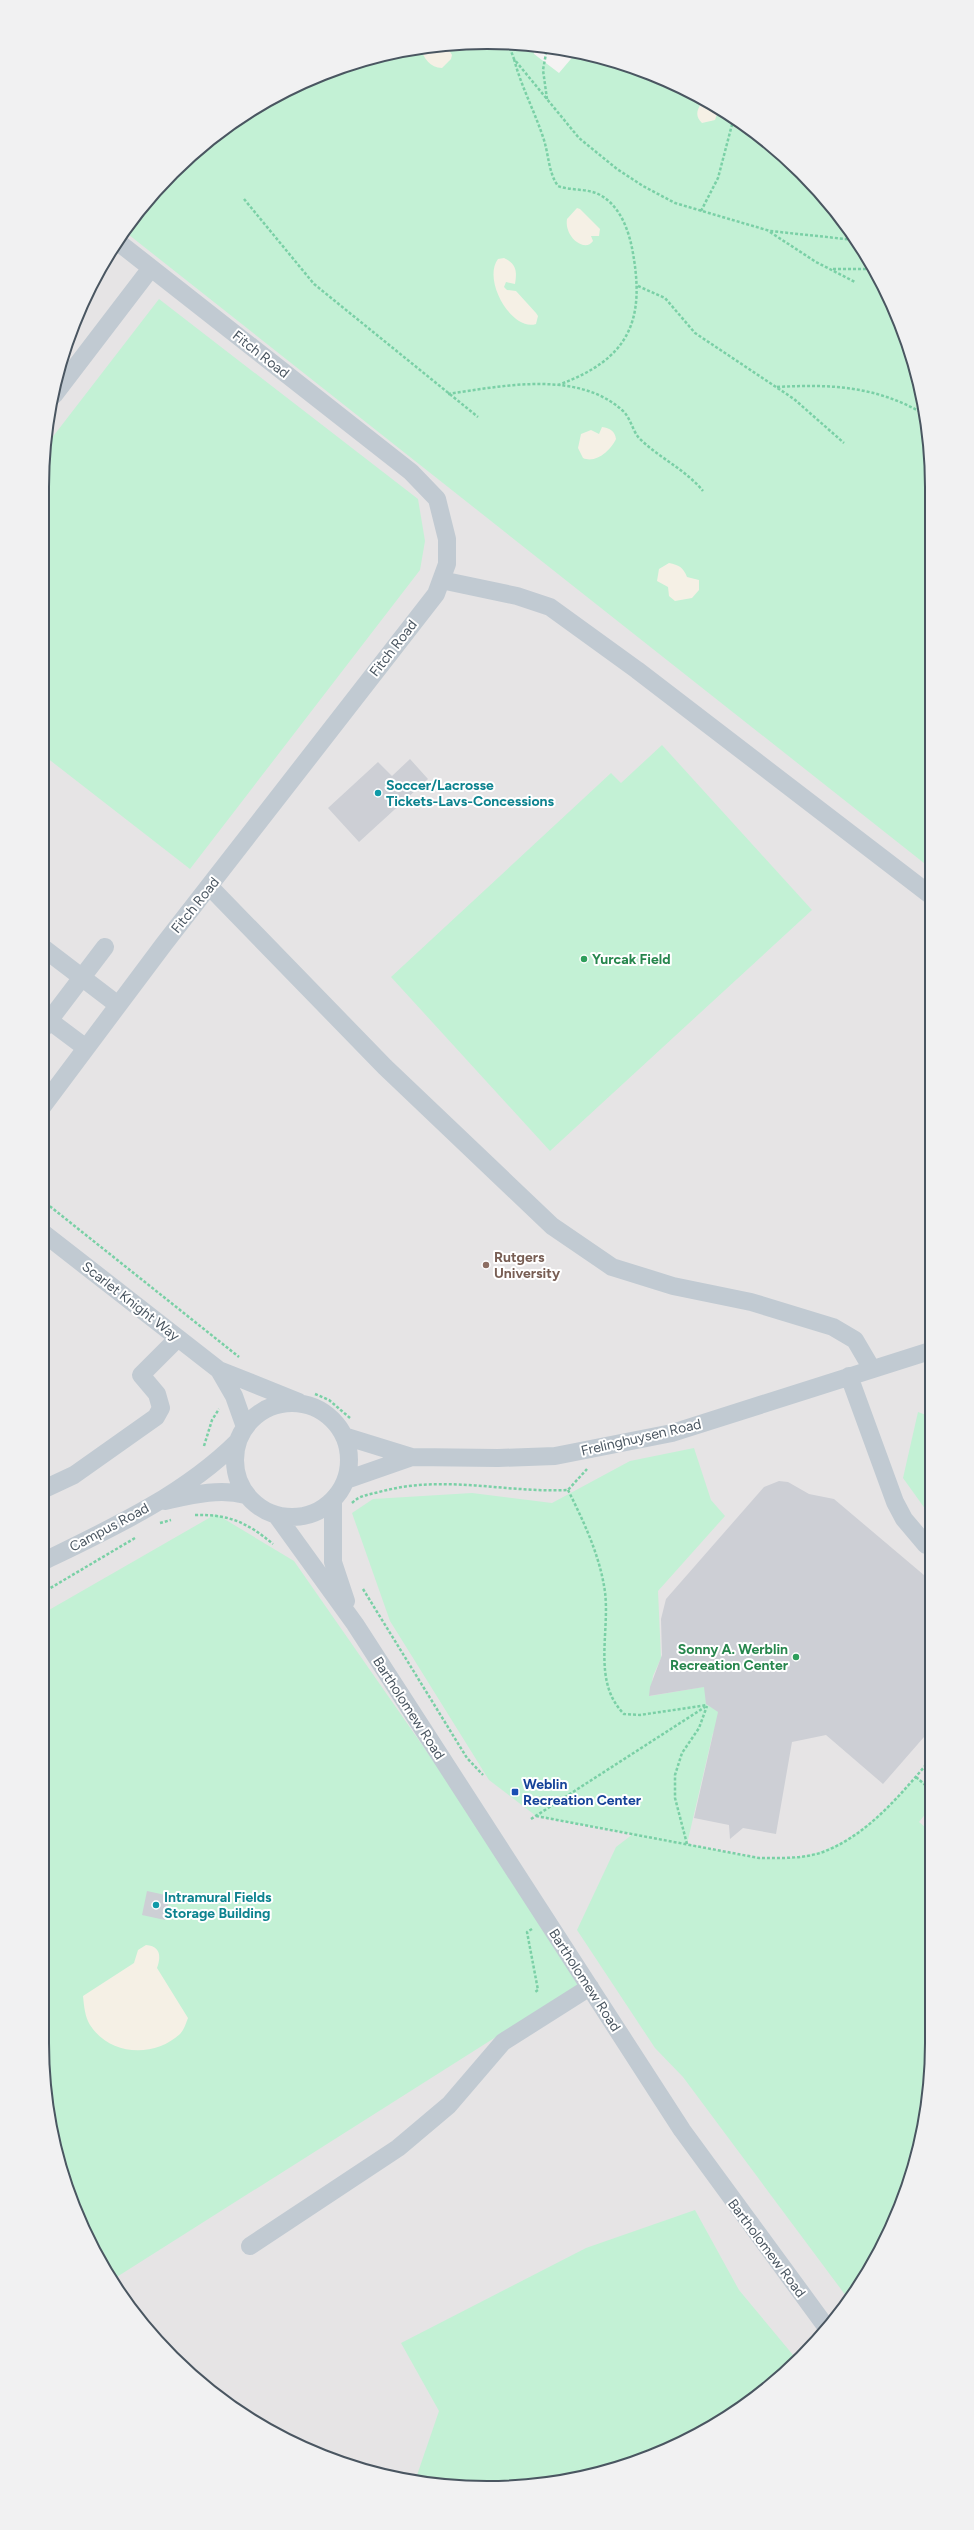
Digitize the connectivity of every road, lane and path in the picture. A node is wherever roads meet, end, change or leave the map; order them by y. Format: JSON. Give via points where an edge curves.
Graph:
{"nodes":[{"id":1,"x":511,"y":50,"type":"edge"},
{"id":2,"x":547,"y":53,"type":"edge"},
{"id":3,"x":514,"y":59,"type":"junction"},
{"id":4,"x":547,"y":99,"type":"junction"},
{"id":5,"x":732,"y":124,"type":"edge"},
{"id":6,"x":244,"y":199,"type":"dead end"},
{"id":7,"x":701,"y":211,"type":"junction"},
{"id":8,"x":770,"y":231,"type":"junction"},
{"id":9,"x":848,"y":239,"type":"edge"},
{"id":10,"x":122,"y":245,"type":"edge"},
{"id":11,"x":151,"y":268,"type":"junction"},
{"id":12,"x":831,"y":269,"type":"junction"},
{"id":13,"x":867,"y":269,"type":"edge"},
{"id":14,"x":855,"y":282,"type":"dead end"},
{"id":15,"x":638,"y":286,"type":"junction"},
{"id":16,"x":61,"y":384,"type":"edge"},
{"id":17,"x":558,"y":385,"type":"junction"},
{"id":18,"x":776,"y":387,"type":"junction"},
{"id":19,"x":448,"y":394,"type":"junction"},
{"id":20,"x":918,"y":411,"type":"edge"},
{"id":21,"x":478,"y":417,"type":"dead end"},
{"id":22,"x":844,"y":443,"type":"dead end"},
{"id":23,"x":703,"y":490,"type":"dead end"},
{"id":24,"x":441,"y":580,"type":"junction"},
{"id":25,"x":210,"y":888,"type":"junction"},
{"id":26,"x":925,"y":891,"type":"edge"},
{"id":27,"x":105,"y":947,"type":"dead end"},
{"id":28,"x":49,"y":952,"type":"edge"},
{"id":29,"x":82,"y":977,"type":"junction"},
{"id":30,"x":118,"y":1005,"type":"junction"},
{"id":31,"x":49,"y":1016,"type":"edge"},
{"id":32,"x":49,"y":1025,"type":"edge"},
{"id":33,"x":86,"y":1048,"type":"junction"},
{"id":34,"x":49,"y":1098,"type":"edge"},
{"id":35,"x":49,"y":1206,"type":"edge"},
{"id":36,"x":49,"y":1237,"type":"edge"},
{"id":37,"x":178,"y":1338,"type":"junction"},
{"id":38,"x":925,"y":1353,"type":"edge"},
{"id":39,"x":240,"y":1358,"type":"dead end"},
{"id":40,"x":872,"y":1369,"type":"junction"},
{"id":41,"x":220,"y":1370,"type":"junction"},
{"id":42,"x":849,"y":1376,"type":"junction"},
{"id":43,"x":305,"y":1397,"type":"junction"},
{"id":44,"x":223,"y":1404,"type":"dead end"},
{"id":45,"x":352,"y":1420,"type":"dead end"},
{"id":46,"x":241,"y":1434,"type":"junction"},
{"id":47,"x":344,"y":1436,"type":"junction"},
{"id":48,"x":204,"y":1449,"type":"dead end"},
{"id":49,"x":412,"y":1457,"type":"junction"},
{"id":50,"x":592,"y":1463,"type":"dead end"},
{"id":51,"x":346,"y":1480,"type":"junction"},
{"id":52,"x":49,"y":1487,"type":"edge"},
{"id":53,"x":568,"y":1490,"type":"junction"},
{"id":54,"x":246,"y":1495,"type":"junction"},
{"id":55,"x":334,"y":1500,"type":"junction"},
{"id":56,"x":155,"y":1503,"type":"junction"},
{"id":57,"x":349,"y":1509,"type":"dead end"},
{"id":58,"x":191,"y":1515,"type":"dead end"},
{"id":59,"x":277,"y":1516,"type":"junction"},
{"id":60,"x":172,"y":1520,"type":"dead end"},
{"id":61,"x":153,"y":1527,"type":"dead end"},
{"id":62,"x":140,"y":1535,"type":"dead end"},
{"id":63,"x":925,"y":1544,"type":"edge"},
{"id":64,"x":278,"y":1548,"type":"dead end"},
{"id":65,"x":49,"y":1558,"type":"edge"},
{"id":66,"x":360,"y":1585,"type":"dead end"},
{"id":67,"x":49,"y":1589,"type":"edge"},
{"id":68,"x":355,"y":1624,"type":"junction"},
{"id":69,"x":707,"y":1705,"type":"junction"},
{"id":70,"x":925,"y":1766,"type":"edge"},
{"id":71,"x":483,"y":1775,"type":"dead end"},
{"id":72,"x":916,"y":1777,"type":"junction"},
{"id":73,"x":925,"y":1785,"type":"edge"},
{"id":74,"x":536,"y":1816,"type":"junction"},
{"id":75,"x":531,"y":1819,"type":"dead end"},
{"id":76,"x":687,"y":1844,"type":"junction"},
{"id":77,"x":532,"y":1929,"type":"dead end"},
{"id":78,"x":590,"y":1987,"type":"junction"},
{"id":79,"x":535,"y":1992,"type":"dead end"},
{"id":80,"x":250,"y":2246,"type":"dead end"},
{"id":81,"x":823,"y":2323,"type":"edge"}],
"edges":[{"from":1,"to":3,"type":"path"},
{"from":2,"to":4,"type":"path","via":[[544,70]]},
{"from":3,"to":4,"type":"path"},
{"from":3,"to":15,"type":"path","via":[[520,82],[543,136],[550,160],[551,176],[558,186],[599,194],[614,205],[628,232]]},
{"from":4,"to":7,"type":"path","via":[[578,138],[617,169],[675,203]]},
{"from":5,"to":7,"type":"path","via":[[718,178]]},
{"from":6,"to":19,"type":"path","via":[[314,284]]},
{"from":7,"to":8,"type":"path"},
{"from":8,"to":9,"type":"path"},
{"from":8,"to":12,"type":"path","via":[[795,249]]},
{"from":10,"to":11,"type":"street","name":"Fitch Road"},
{"from":11,"to":16,"type":"street"},
{"from":11,"to":24,"type":"street","name":"Fitch Road","via":[[411,472],[437,499],[447,539],[447,564]]},
{"from":12,"to":13,"type":"path"},
{"from":12,"to":14,"type":"path"},
{"from":15,"to":17,"type":"path","via":[[634,320],[625,339],[592,372]]},
{"from":15,"to":18,"type":"path","via":[[665,298],[695,333]]},
{"from":17,"to":19,"type":"path","via":[[511,385]]},
{"from":17,"to":23,"type":"path","via":[[588,392],[610,401],[623,411],[639,438],[691,476]]},
{"from":18,"to":20,"type":"path","via":[[840,386],[886,396]]},
{"from":18,"to":22,"type":"path","via":[[815,416]]},
{"from":19,"to":21,"type":"path"},
{"from":24,"to":25,"type":"street","name":"Fitch Road","via":[[436,594]]},
{"from":24,"to":26,"type":"street","via":[[516,596],[550,607],[637,670]]},
{"from":25,"to":30,"type":"street","name":"Fitch Road"},
{"from":25,"to":40,"type":"street","via":[[386,1067],[552,1226],[612,1267],[673,1286],[751,1302],[833,1326],[855,1340]]},
{"from":27,"to":29,"type":"street"},
{"from":28,"to":29,"type":"street"},
{"from":29,"to":30,"type":"street"},
{"from":29,"to":31,"type":"street"},
{"from":30,"to":33,"type":"street","name":"Fitch Road"},
{"from":32,"to":33,"type":"street"},
{"from":33,"to":34,"type":"street","name":"Fitch Road"},
{"from":35,"to":39,"type":"path"},
{"from":36,"to":37,"type":"street","name":"Scarlet Knight Way"},
{"from":37,"to":41,"type":"street","name":"Scarlet Knight Way"},
{"from":37,"to":52,"type":"street","via":[[141,1375],[157,1394],[161,1408],[156,1417],[74,1475]]},
{"from":38,"to":40,"type":"street","name":"Frelinghuysen Road"},
{"from":40,"to":42,"type":"street","name":"Frelinghuysen Road"},
{"from":41,"to":43,"type":"street"},
{"from":41,"to":46,"type":"street","via":[[234,1396]]},
{"from":42,"to":49,"type":"street","name":"Frelinghuysen Road","via":[[672,1433],[554,1456]]},
{"from":42,"to":63,"type":"street","via":[[895,1502],[904,1518]]},
{"from":43,"to":45,"type":"path","via":[[329,1400]]},
{"from":43,"to":46,"type":"street","via":[[270,1407],[256,1415]]},
{"from":43,"to":47,"type":"street","via":[[334,1420]]},
{"from":44,"to":48,"type":"path","via":[[212,1420]]},
{"from":46,"to":54,"type":"street","via":[[235,1458],[236,1474]]},
{"from":46,"to":56,"type":"street","name":"Campus Road","via":[[215,1464]]},
{"from":47,"to":49,"type":"street","name":"Frelinghuysen Road"},
{"from":47,"to":51,"type":"street","via":[[349,1465]]},
{"from":49,"to":51,"type":"street","name":"Frelinghuysen Road"},
{"from":50,"to":53,"type":"path"},
{"from":51,"to":55,"type":"street"},
{"from":53,"to":57,"type":"path","via":[[541,1491],[484,1484],[403,1486],[359,1496]]},
{"from":53,"to":69,"type":"path","via":[[596,1552],[605,1593],[607,1689],[615,1705],[624,1714],[640,1715]]},
{"from":54,"to":56,"type":"street","name":"Campus Road","via":[[232,1491],[205,1493]]},
{"from":54,"to":59,"type":"street"},
{"from":55,"to":59,"type":"street","via":[[320,1510],[304,1516]]},
{"from":55,"to":68,"type":"street","name":"Bartholomew Road","via":[[333,1562]]},
{"from":56,"to":65,"type":"street","name":"Campus Road"},
{"from":58,"to":64,"type":"path","via":[[216,1514],[236,1520],[258,1531]]},
{"from":59,"to":68,"type":"street","name":"Bartholomew Road"},
{"from":60,"to":61,"type":"path"},
{"from":62,"to":67,"type":"path"},
{"from":66,"to":71,"type":"path","via":[[467,1758]]},
{"from":68,"to":78,"type":"street","name":"Bartholomew Road"},
{"from":69,"to":74,"type":"path"},
{"from":69,"to":76,"type":"path","via":[[699,1728],[682,1753],[675,1774],[674,1798]]},
{"from":70,"to":72,"type":"path"},
{"from":72,"to":73,"type":"path"},
{"from":72,"to":76,"type":"path","via":[[890,1806],[853,1837],[822,1852],[794,1858],[759,1858]]},
{"from":74,"to":75,"type":"path"},
{"from":74,"to":76,"type":"path"},
{"from":77,"to":79,"type":"path","via":[[528,1932],[538,1990]]},
{"from":78,"to":80,"type":"street","via":[[503,2042],[449,2105],[398,2148]]},
{"from":78,"to":81,"type":"street","name":"Bartholomew Road","via":[[697,2153]]}]}
